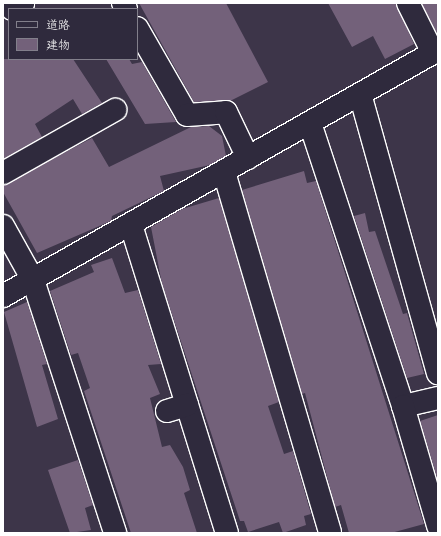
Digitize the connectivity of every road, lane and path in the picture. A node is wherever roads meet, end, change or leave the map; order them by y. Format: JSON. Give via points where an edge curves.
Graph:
{"nodes":[{"id":1,"x":23,"y":3,"type":"edge"},
{"id":2,"x":408,"y":3,"type":"edge"},
{"id":3,"x":14,"y":8,"type":"edge"},
{"id":4,"x":138,"y":30,"type":"edge"},
{"id":5,"x":436,"y":52,"type":"edge"},
{"id":6,"x":360,"y":94,"type":"junction"},
{"id":7,"x":115,"y":110,"type":"dead end"},
{"id":8,"x":310,"y":123,"type":"junction"},
{"id":9,"x":248,"y":158,"type":"junction"},
{"id":10,"x":224,"y":172,"type":"junction"},
{"id":11,"x":3,"y":173,"type":"edge"},
{"id":12,"x":131,"y":225,"type":"junction"},
{"id":13,"x":3,"y":226,"type":"edge"},
{"id":14,"x":33,"y":280,"type":"junction"},
{"id":15,"x":3,"y":296,"type":"edge"},
{"id":16,"x":438,"y":373,"type":"edge"},
{"id":17,"x":438,"y":398,"type":"edge"},
{"id":18,"x":403,"y":406,"type":"junction"},
{"id":19,"x":438,"y":526,"type":"edge"},
{"id":20,"x":115,"y":533,"type":"edge"},
{"id":21,"x":227,"y":533,"type":"edge"},
{"id":22,"x":330,"y":533,"type":"edge"}],
"edges":[{"from":1,"to":3,"type":"street"},
{"from":2,"to":5,"type":"street"},
{"from":4,"to":9,"type":"street","via":[[187,115],[226,112]]},
{"from":5,"to":6,"type":"street"},
{"from":6,"to":8,"type":"street"},
{"from":6,"to":16,"type":"street"},
{"from":7,"to":11,"type":"street"},
{"from":8,"to":9,"type":"street"},
{"from":8,"to":18,"type":"street"},
{"from":9,"to":10,"type":"street"},
{"from":10,"to":12,"type":"street"},
{"from":10,"to":22,"type":"street"},
{"from":12,"to":14,"type":"street"},
{"from":12,"to":21,"type":"street","via":[[177,408]]},
{"from":13,"to":14,"type":"street"},
{"from":14,"to":15,"type":"street"},
{"from":14,"to":20,"type":"street"},
{"from":17,"to":18,"type":"street"},
{"from":18,"to":19,"type":"street"}]}
